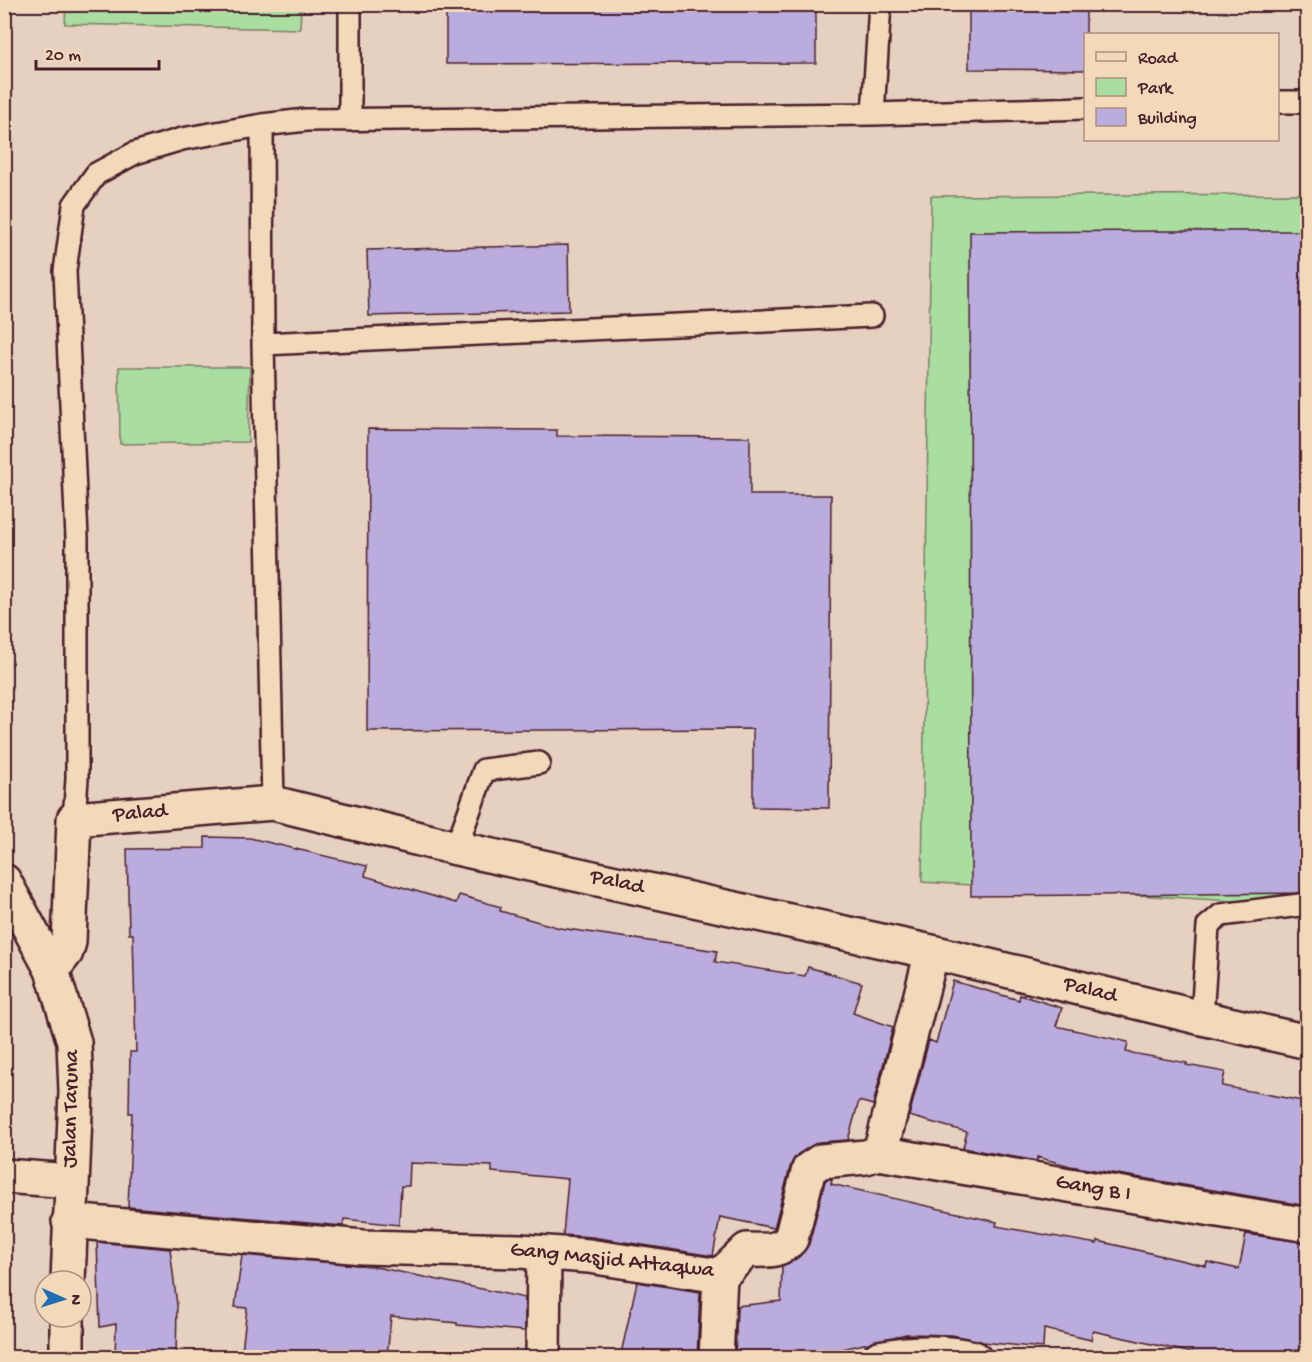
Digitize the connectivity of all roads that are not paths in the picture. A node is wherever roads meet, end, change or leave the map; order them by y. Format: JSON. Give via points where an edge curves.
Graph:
{"nodes":[{"id":1,"x":350,"y":4,"type":"edge"},
{"id":2,"x":880,"y":4,"type":"edge"},
{"id":3,"x":1279,"y":102,"type":"edge"},
{"id":4,"x":1308,"y":102,"type":"edge"},
{"id":5,"x":1084,"y":108,"type":"edge"},
{"id":6,"x":873,"y":114,"type":"junction"},
{"id":7,"x":351,"y":120,"type":"junction"},
{"id":8,"x":262,"y":125,"type":"junction"},
{"id":9,"x":872,"y":316,"type":"dead end"},
{"id":10,"x":263,"y":344,"type":"junction"},
{"id":11,"x":539,"y":763,"type":"dead end"},
{"id":12,"x":273,"y":803,"type":"junction"},
{"id":13,"x":74,"y":819,"type":"junction"},
{"id":14,"x":456,"y":848,"type":"junction"},
{"id":15,"x":4,"y":881,"type":"edge"},
{"id":16,"x":1300,"y":905,"type":"dead end"},
{"id":17,"x":932,"y":952,"type":"junction"},
{"id":18,"x":52,"y":970,"type":"junction"},
{"id":19,"x":1202,"y":1018,"type":"junction"},
{"id":20,"x":1308,"y":1041,"type":"edge"},
{"id":21,"x":878,"y":1153,"type":"junction"},
{"id":22,"x":4,"y":1176,"type":"edge"},
{"id":23,"x":71,"y":1181,"type":"junction"},
{"id":24,"x":69,"y":1221,"type":"junction"},
{"id":25,"x":1308,"y":1225,"type":"edge"},
{"id":26,"x":544,"y":1253,"type":"junction"},
{"id":27,"x":68,"y":1269,"type":"edge"},
{"id":28,"x":720,"y":1276,"type":"junction"},
{"id":29,"x":67,"y":1329,"type":"edge"},
{"id":30,"x":67,"y":1358,"type":"edge"},
{"id":31,"x":543,"y":1358,"type":"edge"},
{"id":32,"x":716,"y":1358,"type":"edge"},
{"id":33,"x":879,"y":1358,"type":"edge"},
{"id":34,"x":974,"y":1358,"type":"edge"}],
"edges":[{"from":1,"to":7,"type":"lane"},
{"from":2,"to":6,"type":"lane"},
{"from":3,"to":4,"type":"lane"},
{"from":5,"to":6,"type":"lane"},
{"from":6,"to":7,"type":"lane"},
{"from":7,"to":8,"type":"lane"},
{"from":8,"to":10,"type":"lane"},
{"from":8,"to":13,"type":"lane","via":[[135,153],[96,174],[74,205],[65,271],[77,538]]},
{"from":9,"to":10,"type":"lane"},
{"from":10,"to":12,"type":"lane"},
{"from":11,"to":14,"type":"lane","via":[[484,770]]},
{"from":12,"to":13,"type":"street","name":"Palad"},
{"from":12,"to":14,"type":"street","name":"Palad"},
{"from":13,"to":18,"type":"street","via":[[69,942]]},
{"from":14,"to":17,"type":"street","name":"Palad"},
{"from":15,"to":18,"type":"street","name":"Jalan Taruna"},
{"from":16,"to":19,"type":"lane","via":[[1221,915],[1208,926]]},
{"from":17,"to":19,"type":"street","name":"Palad"},
{"from":17,"to":21,"type":"street"},
{"from":18,"to":23,"type":"street","name":"Jalan Taruna","via":[[74,1042],[76,1092]]},
{"from":19,"to":20,"type":"street","name":"Palad"},
{"from":21,"to":25,"type":"street","name":"Gang B I"},
{"from":21,"to":28,"type":"street","name":"Gang Masjid Attaqwa","via":[[821,1161],[809,1169],[791,1239],[778,1249],[747,1250]]},
{"from":22,"to":23,"type":"street"},
{"from":23,"to":24,"type":"street","name":"Jalan Taruna"},
{"from":24,"to":26,"type":"street","name":"Gang Masjid Attaqwa","via":[[363,1247]]},
{"from":24,"to":27,"type":"street","name":"Jalan Taruna"},
{"from":26,"to":28,"type":"street","name":"Gang Masjid Attaqwa","via":[[667,1266]]},
{"from":26,"to":31,"type":"street"},
{"from":28,"to":32,"type":"street"},
{"from":29,"to":30,"type":"street"},
{"from":33,"to":34,"type":"street","via":[[906,1353]]}]}
